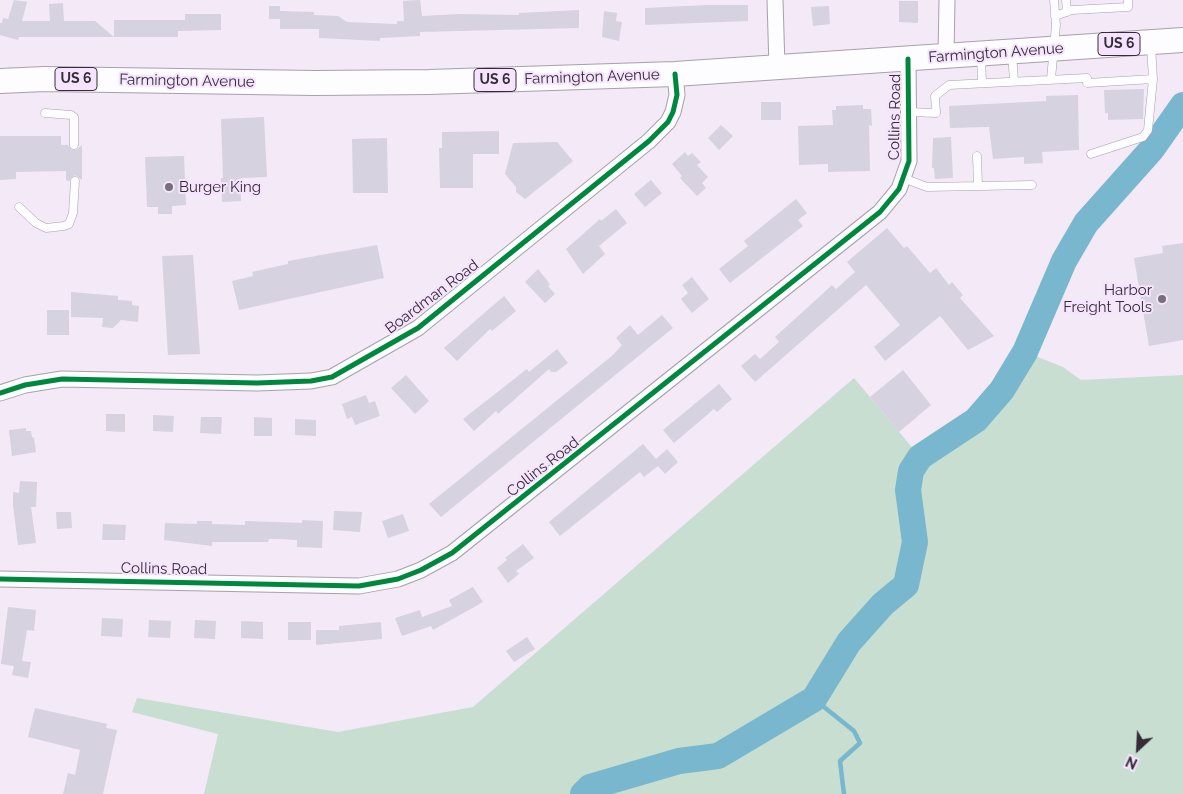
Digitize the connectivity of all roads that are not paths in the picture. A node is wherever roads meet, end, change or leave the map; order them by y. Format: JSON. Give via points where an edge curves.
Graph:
{"nodes":[{"id":1,"x":775,"y":0,"type":"edge"},
{"id":2,"x":947,"y":0,"type":"edge"},
{"id":3,"x":1054,"y":0,"type":"edge"},
{"id":4,"x":1066,"y":0,"type":"edge"},
{"id":5,"x":1128,"y":3,"type":"edge"},
{"id":6,"x":1067,"y":12,"type":"junction"},
{"id":7,"x":1055,"y":16,"type":"junction"},
{"id":8,"x":1183,"y":40,"type":"edge"},
{"id":9,"x":1151,"y":42,"type":"junction"},
{"id":10,"x":1054,"y":49,"type":"junction"},
{"id":11,"x":1012,"y":52,"type":"junction"},
{"id":12,"x":981,"y":54,"type":"junction"},
{"id":13,"x":946,"y":57,"type":"junction"},
{"id":14,"x":908,"y":59,"type":"junction"},
{"id":15,"x":777,"y":67,"type":"junction"},
{"id":16,"x":675,"y":74,"type":"junction"},
{"id":17,"x":1051,"y":79,"type":"junction"},
{"id":18,"x":1153,"y":80,"type":"junction"},
{"id":19,"x":0,"y":81,"type":"edge"},
{"id":20,"x":1014,"y":81,"type":"junction"},
{"id":21,"x":982,"y":83,"type":"junction"},
{"id":22,"x":909,"y":112,"type":"junction"},
{"id":23,"x":45,"y":113,"type":"dead end"},
{"id":24,"x":74,"y":145,"type":"dead end"},
{"id":25,"x":1091,"y":154,"type":"dead end"},
{"id":26,"x":978,"y":156,"type":"dead end"},
{"id":27,"x":903,"y":178,"type":"junction"},
{"id":28,"x":74,"y":181,"type":"dead end"},
{"id":29,"x":1032,"y":185,"type":"dead end"},
{"id":30,"x":978,"y":186,"type":"junction"},
{"id":31,"x":19,"y":207,"type":"dead end"},
{"id":32,"x":0,"y":393,"type":"edge"},
{"id":33,"x":0,"y":579,"type":"edge"}],
"edges":[{"from":1,"to":15,"type":"street"},
{"from":2,"to":13,"type":"street"},
{"from":3,"to":7,"type":"lane"},
{"from":4,"to":6,"type":"lane"},
{"from":5,"to":6,"type":"lane"},
{"from":6,"to":7,"type":"lane"},
{"from":7,"to":10,"type":"lane"},
{"from":8,"to":9,"type":"highway","name":"Farmington Avenue","number":"US 6"},
{"from":9,"to":10,"type":"highway","name":"Farmington Avenue","number":"US 6"},
{"from":9,"to":18,"type":"lane"},
{"from":10,"to":11,"type":"highway","name":"Farmington Avenue","number":"US 6"},
{"from":10,"to":17,"type":"lane"},
{"from":11,"to":12,"type":"highway","name":"Farmington Avenue","number":"US 6"},
{"from":11,"to":20,"type":"lane"},
{"from":12,"to":13,"type":"highway","name":"Farmington Avenue","number":"US 6"},
{"from":12,"to":21,"type":"lane"},
{"from":13,"to":14,"type":"highway","name":"Farmington Avenue","number":"US 6"},
{"from":14,"to":15,"type":"highway","name":"Farmington Avenue","number":"US 6"},
{"from":14,"to":22,"type":"street","name":"Collins Road"},
{"from":15,"to":16,"type":"highway","name":"Farmington Avenue","number":"US 6"},
{"from":16,"to":19,"type":"highway","name":"Farmington Avenue","number":"US 6","via":[[357,83]]},
{"from":16,"to":32,"type":"street","name":"Boardman Road","via":[[677,95],[674,112],[649,141],[418,328],[332,377],[257,383],[62,379]]},
{"from":17,"to":18,"type":"lane"},
{"from":17,"to":20,"type":"lane"},
{"from":18,"to":25,"type":"lane","via":[[1150,120],[1143,137]]},
{"from":20,"to":21,"type":"lane"},
{"from":21,"to":22,"type":"lane","via":[[949,85],[935,96],[936,113]]},
{"from":22,"to":27,"type":"street","name":"Collins Road","via":[[909,161]]},
{"from":23,"to":24,"type":"lane","via":[[71,114],[74,117]]},
{"from":26,"to":30,"type":"lane"},
{"from":27,"to":30,"type":"lane","via":[[927,187]]},
{"from":27,"to":33,"type":"street","name":"Collins Road","via":[[880,212],[496,519],[452,553],[421,570],[398,579],[359,586]]},
{"from":28,"to":31,"type":"lane","via":[[73,213],[69,224],[46,228]]},
{"from":29,"to":30,"type":"lane"}]}
